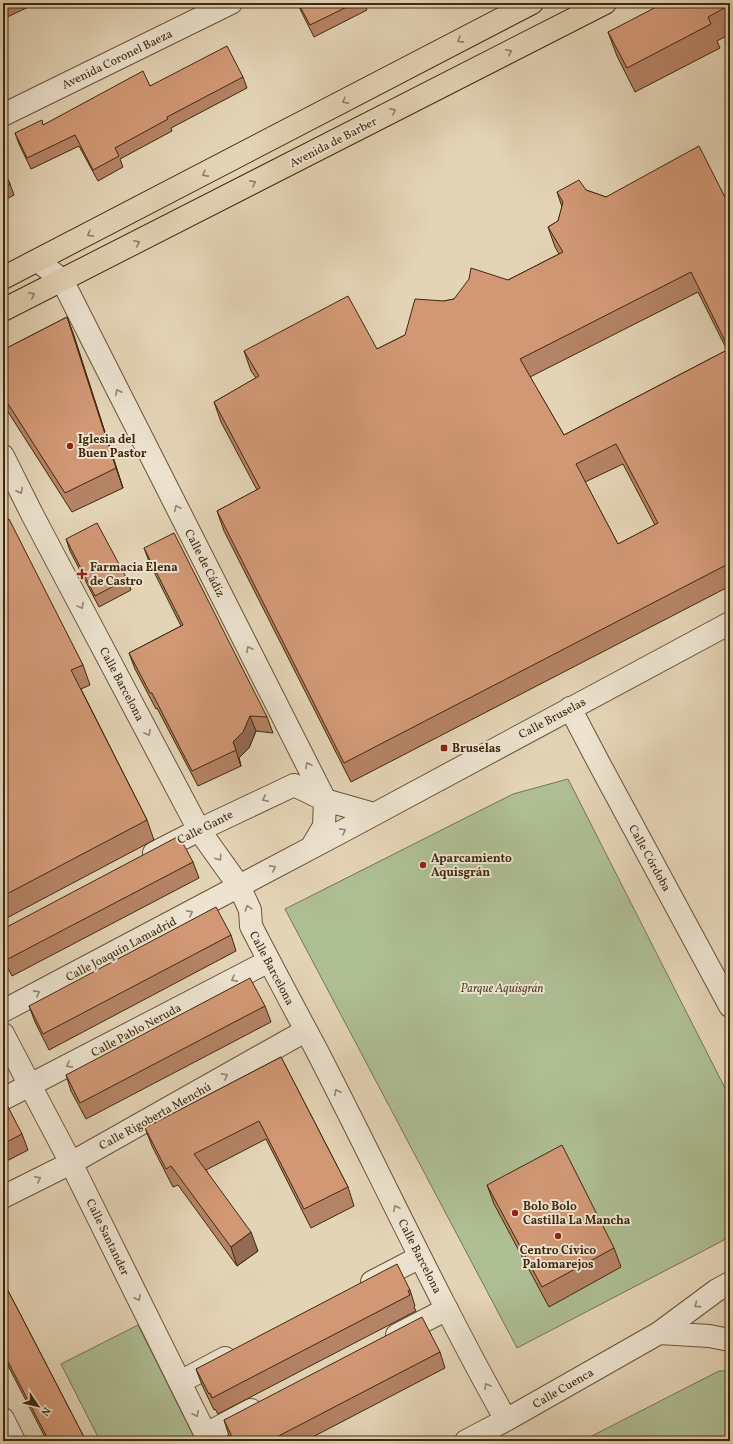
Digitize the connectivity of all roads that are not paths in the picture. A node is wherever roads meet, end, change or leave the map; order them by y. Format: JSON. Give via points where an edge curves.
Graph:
{"nodes":[{"id":1,"x":231,"y":3,"type":"edge"},
{"id":2,"x":532,"y":3,"type":"edge"},
{"id":3,"x":605,"y":3,"type":"edge"},
{"id":4,"x":3,"y":115,"type":"edge"},
{"id":5,"x":38,"y":261,"type":"junction"},
{"id":6,"x":3,"y":278,"type":"edge"},
{"id":7,"x":62,"y":280,"type":"junction"},
{"id":8,"x":3,"y":310,"type":"edge"},
{"id":9,"x":3,"y":456,"type":"edge"},
{"id":10,"x":730,"y":623,"type":"edge"},
{"id":11,"x":570,"y":708,"type":"junction"},
{"id":12,"x":325,"y":800,"type":"junction"},
{"id":13,"x":374,"y":814,"type":"junction"},
{"id":14,"x":199,"y":830,"type":"junction"},
{"id":15,"x":311,"y":848,"type":"junction"},
{"id":16,"x":139,"y":862,"type":"edge"},
{"id":17,"x":239,"y":886,"type":"junction"},
{"id":18,"x":269,"y":961,"type":"junction"},
{"id":19,"x":724,"y":980,"type":"edge"},
{"id":20,"x":730,"y":1006,"type":"edge"},
{"id":21,"x":3,"y":1011,"type":"edge"},
{"id":22,"x":305,"y":1031,"type":"junction"},
{"id":23,"x":3,"y":1034,"type":"edge"},
{"id":24,"x":30,"y":1086,"type":"junction"},
{"id":25,"x":3,"y":1099,"type":"edge"},
{"id":26,"x":71,"y":1163,"type":"junction"},
{"id":27,"x":3,"y":1197,"type":"edge"},
{"id":28,"x":420,"y":1257,"type":"junction"},
{"id":29,"x":730,"y":1283,"type":"edge"},
{"id":30,"x":353,"y":1292,"type":"edge"},
{"id":31,"x":447,"y":1309,"type":"junction"},
{"id":32,"x":659,"y":1333,"type":"junction"},
{"id":33,"x":730,"y":1340,"type":"edge"},
{"id":34,"x":379,"y":1344,"type":"edge"},
{"id":35,"x":242,"y":1349,"type":"edge"},
{"id":36,"x":180,"y":1382,"type":"junction"},
{"id":37,"x":266,"y":1403,"type":"edge"},
{"id":38,"x":506,"y":1420,"type":"junction"},
{"id":39,"x":207,"y":1437,"type":"edge"},
{"id":40,"x":466,"y":1441,"type":"edge"}],
"edges":[{"from":1,"to":4,"type":"street","name":"Avenida Coronel Baeza"},
{"from":2,"to":5,"type":"main road","one_way":true},
{"from":7,"to":3,"type":"main road","name":"Avenida de Barber","one_way":true},
{"from":5,"to":6,"type":"main road"},
{"from":5,"to":7,"type":"street"},
{"from":8,"to":7,"type":"main road","name":"Avenida de Barber","one_way":true},
{"from":12,"to":7,"type":"street","name":"Calle de Cádiz","one_way":true},
{"from":9,"to":14,"type":"street","name":"Calle Barcelona","one_way":true},
{"from":10,"to":11,"type":"street","name":"Calle Bruselas"},
{"from":11,"to":13,"type":"street","name":"Calle Bruselas"},
{"from":11,"to":19,"type":"street","name":"Calle Córdoba","via":[[601,767]]},
{"from":12,"to":13,"type":"street"},
{"from":12,"to":14,"type":"street","name":"Calle Gante","one_way":true,"via":[[294,785]]},
{"from":12,"to":15,"type":"street","via":[[324,826]]},
{"from":15,"to":13,"type":"street","name":"Calle Bruselas","one_way":true},
{"from":14,"to":16,"type":"street","name":"Calle Gante"},
{"from":14,"to":17,"type":"street","name":"Calle Barcelona","one_way":true},
{"from":17,"to":15,"type":"street","name":"Calle Bruselas","one_way":true},
{"from":18,"to":17,"type":"street","name":"Calle Barcelona","one_way":true,"via":[[251,926],[250,910]]},
{"from":21,"to":17,"type":"street","name":"Calle Joaquín Lamadrid","one_way":true},
{"from":18,"to":22,"type":"street","name":"Calle Barcelona"},
{"from":18,"to":24,"type":"street","name":"Calle Pablo Neruda","one_way":true},
{"from":19,"to":20,"type":"street","name":"Calle Córdoba"},
{"from":26,"to":22,"type":"street","name":"Calle Rigoberta Menchú","one_way":true},
{"from":28,"to":22,"type":"street","name":"Calle Barcelona","one_way":true},
{"from":23,"to":24,"type":"street","name":"Calle Santander"},
{"from":24,"to":25,"type":"street","name":"Calle Pablo Neruda"},
{"from":24,"to":26,"type":"street","name":"Calle Santander"},
{"from":27,"to":26,"type":"street","name":"Calle Rigoberta Menchú","one_way":true},
{"from":26,"to":36,"type":"street","name":"Calle Santander","one_way":true},
{"from":28,"to":30,"type":"street"},
{"from":28,"to":31,"type":"street","name":"Calle Barcelona"},
{"from":29,"to":32,"type":"street","name":"Calle Cuenca","one_way":true},
{"from":31,"to":34,"type":"street"},
{"from":38,"to":31,"type":"street","name":"Calle Barcelona","one_way":true},
{"from":32,"to":33,"type":"street"},
{"from":32,"to":38,"type":"street","name":"Calle Cuenca"},
{"from":35,"to":36,"type":"street"},
{"from":36,"to":39,"type":"street","name":"Calle Santander","one_way":true},
{"from":37,"to":39,"type":"street"},
{"from":38,"to":40,"type":"street","name":"Calle Cuenca"}]}
